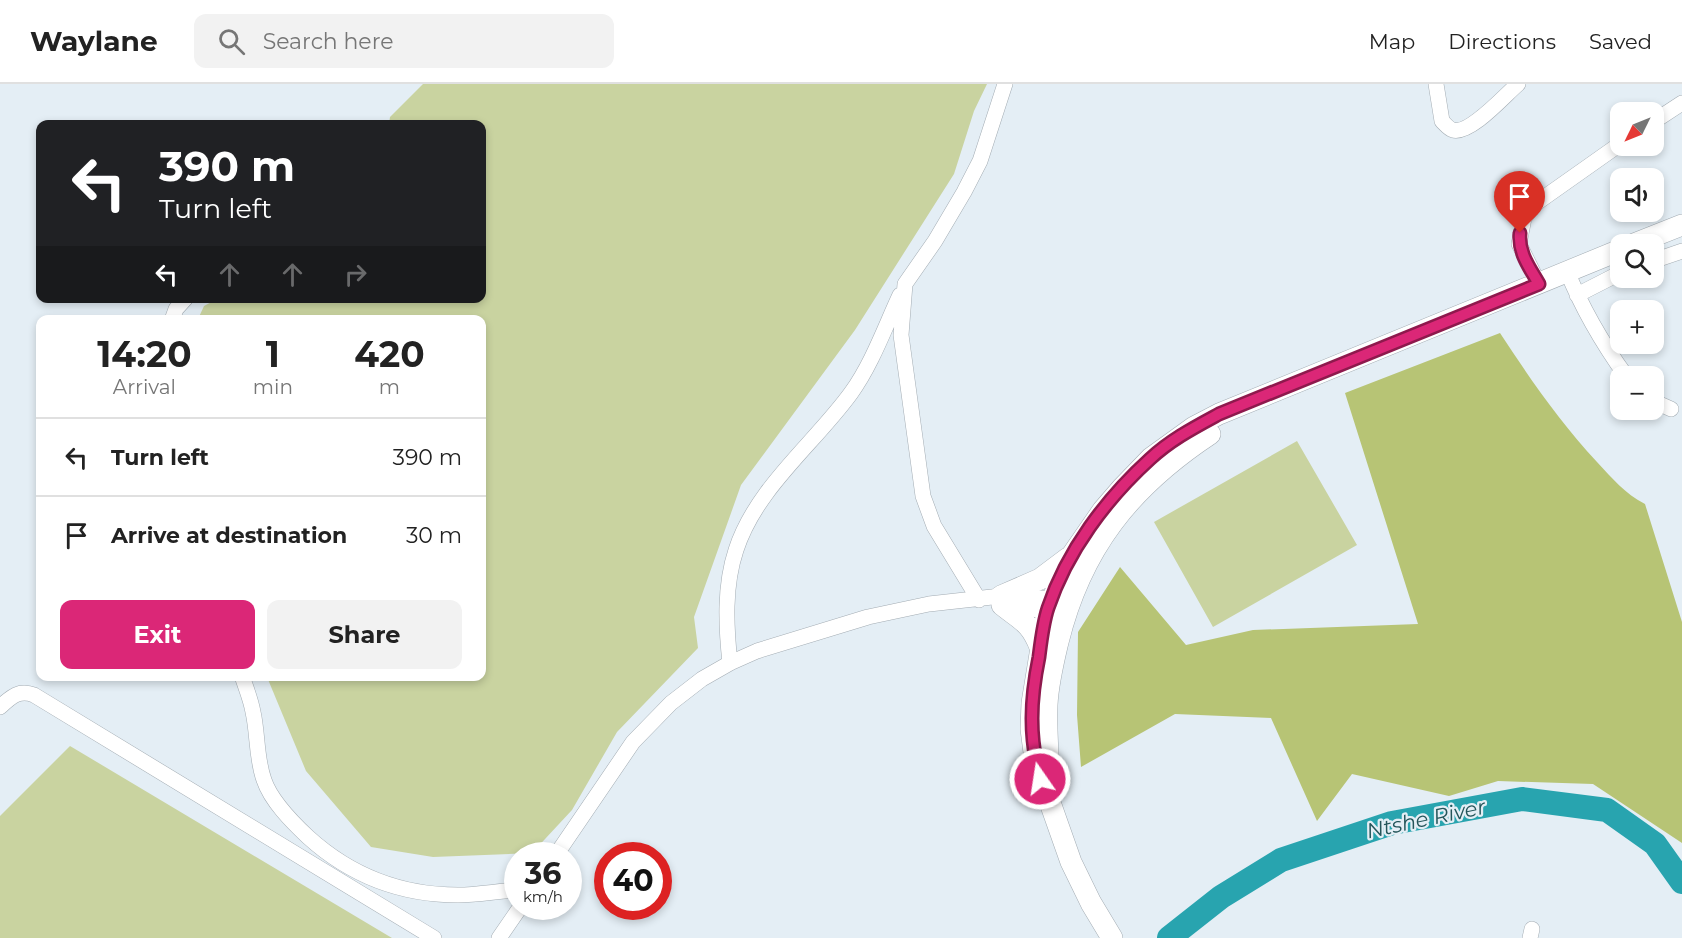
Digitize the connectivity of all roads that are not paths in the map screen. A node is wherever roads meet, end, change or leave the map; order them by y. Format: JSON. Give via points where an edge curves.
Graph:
{"nodes":[{"id":1,"x":1005,"y":84,"type":"edge"},
{"id":2,"x":1436,"y":84,"type":"edge"},
{"id":3,"x":1518,"y":84,"type":"edge"},
{"id":4,"x":1682,"y":102,"type":"edge"},
{"id":5,"x":1664,"y":114,"type":"edge"},
{"id":6,"x":1610,"y":151,"type":"edge"},
{"id":7,"x":1682,"y":225,"type":"edge"},
{"id":8,"x":1659,"y":234,"type":"edge"},
{"id":9,"x":1682,"y":251,"type":"edge"},
{"id":10,"x":1610,"y":254,"type":"edge"},
{"id":11,"x":1664,"y":257,"type":"edge"},
{"id":12,"x":1568,"y":271,"type":"junction"},
{"id":13,"x":1610,"y":278,"type":"edge"},
{"id":14,"x":905,"y":284,"type":"junction"},
{"id":15,"x":1539,"y":284,"type":"junction"},
{"id":16,"x":1577,"y":295,"type":"junction"},
{"id":17,"x":1618,"y":366,"type":"edge"},
{"id":18,"x":1273,"y":392,"type":"junction"},
{"id":19,"x":1664,"y":406,"type":"edge"},
{"id":20,"x":1671,"y":409,"type":"dead end"},
{"id":21,"x":1072,"y":555,"type":"junction"},
{"id":22,"x":992,"y":600,"type":"junction"},
{"id":23,"x":1059,"y":606,"type":"junction"},
{"id":24,"x":1041,"y":646,"type":"junction"},
{"id":25,"x":730,"y":663,"type":"junction"},
{"id":26,"x":244,"y":681,"type":"edge"},
{"id":27,"x":0,"y":707,"type":"edge"},
{"id":28,"x":1051,"y":801,"type":"junction"},
{"id":29,"x":565,"y":842,"type":"edge"},
{"id":30,"x":504,"y":891,"type":"edge"},
{"id":31,"x":511,"y":920,"type":"edge"},
{"id":32,"x":1109,"y":933,"type":"edge"},
{"id":33,"x":434,"y":938,"type":"edge"},
{"id":34,"x":499,"y":938,"type":"edge"}],
"edges":[{"from":1,"to":14,"type":"street","via":[[970,182]]},
{"from":2,"to":3,"type":"street","via":[[1442,121],[1459,130],[1471,126]]},
{"from":4,"to":5,"type":"street"},
{"from":6,"to":15,"type":"street","via":[[1535,204],[1524,218],[1519,244]]},
{"from":7,"to":8,"type":"street"},
{"from":9,"to":11,"type":"street"},
{"from":10,"to":12,"type":"street"},
{"from":12,"to":15,"type":"street"},
{"from":12,"to":16,"type":"street"},
{"from":13,"to":16,"type":"street"},
{"from":14,"to":22,"type":"street","via":[[901,335],[923,496],[934,526]]},
{"from":14,"to":25,"type":"street","via":[[853,390],[769,490],[747,523],[735,550],[729,581]]},
{"from":15,"to":18,"type":"street"},
{"from":16,"to":17,"type":"street"},
{"from":18,"to":21,"type":"street","via":[[1194,427],[1151,458],[1103,510]]},
{"from":18,"to":23,"type":"street","via":[[1146,482],[1107,529]]},
{"from":19,"to":20,"type":"street"},
{"from":21,"to":22,"type":"street","via":[[1040,579]]},
{"from":21,"to":23,"type":"street"},
{"from":22,"to":23,"type":"street"},
{"from":22,"to":24,"type":"street","via":[[1024,620]]},
{"from":22,"to":25,"type":"street","via":[[929,604],[868,617]]},
{"from":23,"to":24,"type":"street"},
{"from":23,"to":28,"type":"street","via":[[1047,706]]},
{"from":24,"to":28,"type":"street","via":[[1031,729],[1038,769]]},
{"from":25,"to":29,"type":"street","via":[[671,703],[633,742]]},
{"from":26,"to":30,"type":"street","via":[[253,711],[264,780],[297,827],[326,853],[363,875],[422,894]]},
{"from":27,"to":33,"type":"street","via":[[21,692],[44,700]]},
{"from":28,"to":32,"type":"street","via":[[1071,862]]},
{"from":31,"to":34,"type":"street"}]}
